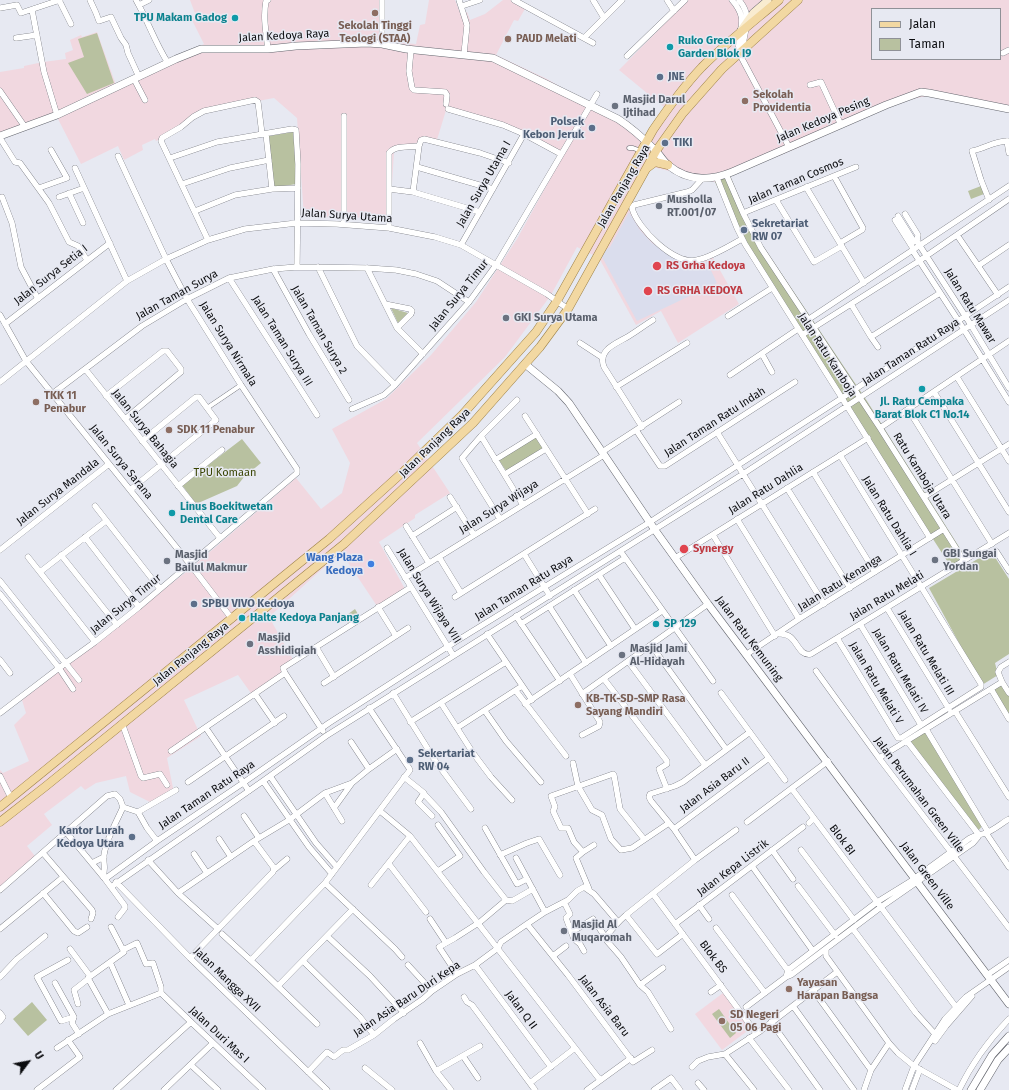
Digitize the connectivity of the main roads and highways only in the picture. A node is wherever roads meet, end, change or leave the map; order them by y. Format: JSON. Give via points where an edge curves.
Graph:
{"nodes":[{"id":1,"x":768,"y":0,"type":"edge"},
{"id":2,"x":779,"y":0,"type":"edge"},
{"id":3,"x":798,"y":0,"type":"edge"},
{"id":4,"x":748,"y":22,"type":"junction"},
{"id":5,"x":668,"y":165,"type":"road end"},
{"id":6,"x":646,"y":168,"type":"junction"},
{"id":7,"x":380,"y":492,"type":"junction"},
{"id":8,"x":388,"y":502,"type":"junction"},
{"id":9,"x":369,"y":503,"type":"junction"},
{"id":10,"x":377,"y":512,"type":"junction"},
{"id":11,"x":6,"y":803,"type":"edge"},
{"id":12,"x":15,"y":811,"type":"junction"},
{"id":13,"x":1,"y":819,"type":"edge"}],
"edges":[{"from":1,"to":4,"type":"main road","name":"Jalan Panjang Raya"},
{"from":2,"to":4,"type":"main road","name":"Jalan Panjang Raya"},
{"from":3,"to":6,"type":"main road","name":"Jalan Panjang Raya","via":[[722,69],[683,113]]},
{"from":4,"to":7,"type":"main road","name":"Jalan Panjang Raya","via":[[702,67],[666,111],[557,301],[536,332],[462,415]]},
{"from":5,"to":6,"type":"main road","via":[[655,162]]},
{"from":6,"to":8,"type":"main road","name":"Jalan Panjang Raya","via":[[568,308],[549,336],[473,423]]},
{"from":7,"to":8,"type":"main road","via":[[381,497]]},
{"from":7,"to":9,"type":"main road","name":"Jalan Panjang Raya"},
{"from":8,"to":10,"type":"main road","name":"Jalan Panjang Raya"},
{"from":9,"to":10,"type":"main road","via":[[375,505]]},
{"from":9,"to":11,"type":"main road","name":"Jalan Panjang Raya","via":[[329,539]]},
{"from":10,"to":12,"type":"main road","name":"Jalan Panjang Raya","via":[[344,544]]},
{"from":11,"to":12,"type":"main road"},
{"from":12,"to":13,"type":"main road","name":"Jalan Panjang Raya"}]}
